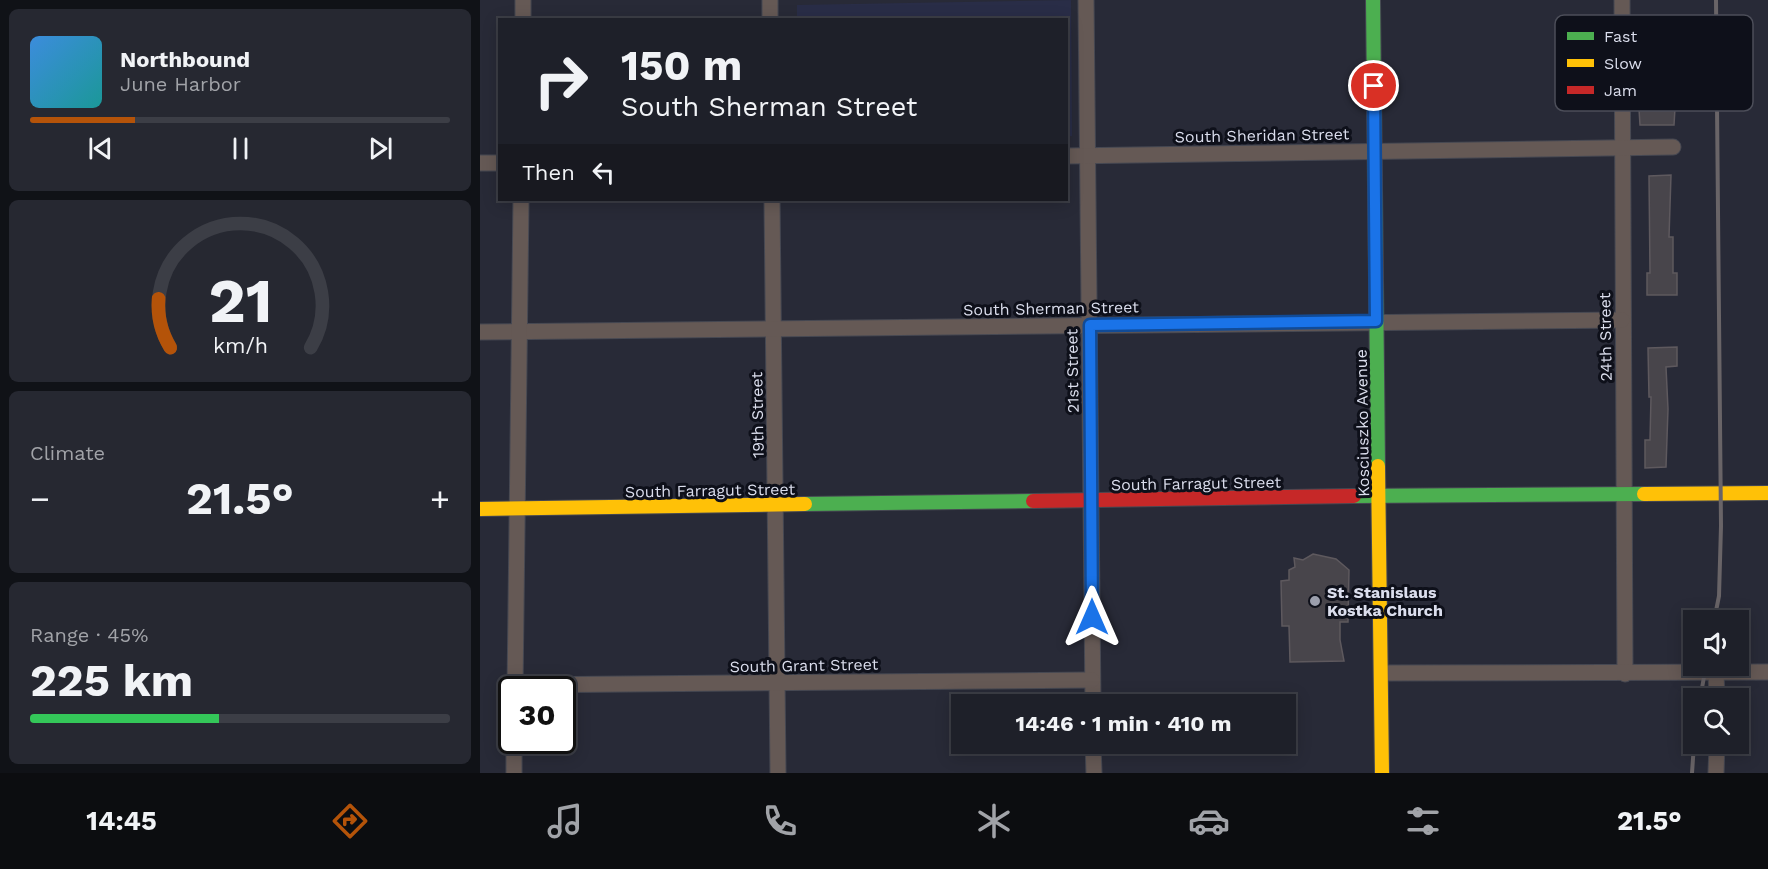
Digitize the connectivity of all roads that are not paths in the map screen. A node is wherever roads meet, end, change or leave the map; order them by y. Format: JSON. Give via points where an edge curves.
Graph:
{"nodes":[{"id":1,"x":523,"y":0,"type":"edge"},
{"id":2,"x":770,"y":0,"type":"edge"},
{"id":3,"x":1086,"y":0,"type":"edge"},
{"id":4,"x":1373,"y":0,"type":"edge"},
{"id":5,"x":1622,"y":0,"type":"edge"},
{"id":6,"x":1622,"y":15,"type":"edge"},
{"id":7,"x":523,"y":18,"type":"edge"},
{"id":8,"x":771,"y":18,"type":"edge"},
{"id":9,"x":1623,"y":111,"type":"edge"},
{"id":10,"x":1673,"y":147,"type":"dead end"},
{"id":11,"x":1623,"y":148,"type":"junction"},
{"id":12,"x":1375,"y":151,"type":"junction"},
{"id":13,"x":1068,"y":156,"type":"edge"},
{"id":14,"x":1088,"y":156,"type":"junction"},
{"id":15,"x":480,"y":163,"type":"edge"},
{"id":16,"x":498,"y":163,"type":"edge"},
{"id":17,"x":521,"y":201,"type":"edge"},
{"id":18,"x":772,"y":201,"type":"edge"},
{"id":19,"x":1622,"y":320,"type":"junction"},
{"id":20,"x":1376,"y":321,"type":"junction"},
{"id":21,"x":1090,"y":325,"type":"junction"},
{"id":22,"x":774,"y":330,"type":"junction"},
{"id":23,"x":480,"y":332,"type":"edge"},
{"id":24,"x":519,"y":332,"type":"junction"},
{"id":25,"x":1768,"y":494,"type":"edge"},
{"id":26,"x":1625,"y":495,"type":"junction"},
{"id":27,"x":1380,"y":496,"type":"junction"},
{"id":28,"x":1092,"y":501,"type":"junction"},
{"id":29,"x":777,"y":506,"type":"junction"},
{"id":30,"x":480,"y":509,"type":"edge"},
{"id":31,"x":518,"y":509,"type":"junction"},
{"id":32,"x":1749,"y":672,"type":"edge"},
{"id":33,"x":1768,"y":672,"type":"edge"},
{"id":34,"x":1382,"y":673,"type":"junction"},
{"id":35,"x":1683,"y":673,"type":"edge"},
{"id":36,"x":1625,"y":674,"type":"junction"},
{"id":37,"x":515,"y":676,"type":"edge"},
{"id":38,"x":1092,"y":680,"type":"junction"},
{"id":39,"x":778,"y":683,"type":"junction"},
{"id":40,"x":576,"y":686,"type":"edge"},
{"id":41,"x":1093,"y":694,"type":"edge"},
{"id":42,"x":514,"y":754,"type":"edge"},
{"id":43,"x":1093,"y":754,"type":"edge"},
{"id":44,"x":1717,"y":754,"type":"edge"},
{"id":45,"x":514,"y":773,"type":"edge"},
{"id":46,"x":778,"y":773,"type":"edge"},
{"id":47,"x":1094,"y":773,"type":"edge"},
{"id":48,"x":1382,"y":773,"type":"edge"},
{"id":49,"x":1716,"y":773,"type":"edge"}],
"edges":[{"from":1,"to":7,"type":"street"},
{"from":2,"to":8,"type":"street"},
{"from":3,"to":14,"type":"street","name":"21st Street"},
{"from":4,"to":12,"type":"street","name":"Kosciuszko Avenue"},
{"from":5,"to":6,"type":"street","name":"24th Street"},
{"from":9,"to":11,"type":"street","name":"24th Street"},
{"from":10,"to":11,"type":"street","name":"South Sheridan Street"},
{"from":11,"to":12,"type":"street","name":"South Sheridan Street"},
{"from":11,"to":19,"type":"street","name":"24th Street"},
{"from":12,"to":14,"type":"street","name":"South Sheridan Street"},
{"from":12,"to":20,"type":"street","name":"Kosciuszko Avenue"},
{"from":13,"to":14,"type":"street","name":"South Sheridan Street"},
{"from":14,"to":21,"type":"street","name":"21st Street"},
{"from":15,"to":16,"type":"street"},
{"from":17,"to":24,"type":"street"},
{"from":18,"to":22,"type":"street","name":"19th Street"},
{"from":19,"to":20,"type":"street","name":"South Sherman Street"},
{"from":19,"to":26,"type":"street","name":"24th Street"},
{"from":20,"to":21,"type":"street","name":"South Sherman Street"},
{"from":20,"to":27,"type":"street","name":"Kosciuszko Avenue"},
{"from":21,"to":22,"type":"street","name":"South Sherman Street"},
{"from":21,"to":28,"type":"street","name":"21st Street"},
{"from":22,"to":24,"type":"street","name":"South Sherman Street"},
{"from":22,"to":29,"type":"street","name":"19th Street"},
{"from":23,"to":24,"type":"street","name":"South Sherman Street"},
{"from":24,"to":31,"type":"street"},
{"from":25,"to":26,"type":"street","name":"South Farragut Street"},
{"from":26,"to":27,"type":"street","name":"South Farragut Street"},
{"from":26,"to":36,"type":"street","name":"24th Street"},
{"from":27,"to":28,"type":"street","name":"South Farragut Street"},
{"from":27,"to":34,"type":"street","name":"Kosciuszko Avenue"},
{"from":28,"to":29,"type":"street","name":"South Farragut Street"},
{"from":28,"to":38,"type":"street","name":"21st Street"},
{"from":29,"to":31,"type":"street","name":"South Farragut Street"},
{"from":29,"to":39,"type":"street","name":"19th Street"},
{"from":30,"to":31,"type":"street","name":"South Farragut Street"},
{"from":31,"to":37,"type":"street"},
{"from":32,"to":33,"type":"street"},
{"from":34,"to":36,"type":"street"},
{"from":34,"to":48,"type":"street","name":"Kosciuszko Avenue"},
{"from":35,"to":36,"type":"street"},
{"from":38,"to":39,"type":"street","name":"South Grant Street"},
{"from":38,"to":41,"type":"street","name":"21st Street"},
{"from":39,"to":40,"type":"street","name":"South Grant Street"},
{"from":39,"to":46,"type":"street","name":"19th Street"},
{"from":42,"to":45,"type":"street"},
{"from":43,"to":47,"type":"street"},
{"from":44,"to":49,"type":"street"}]}
